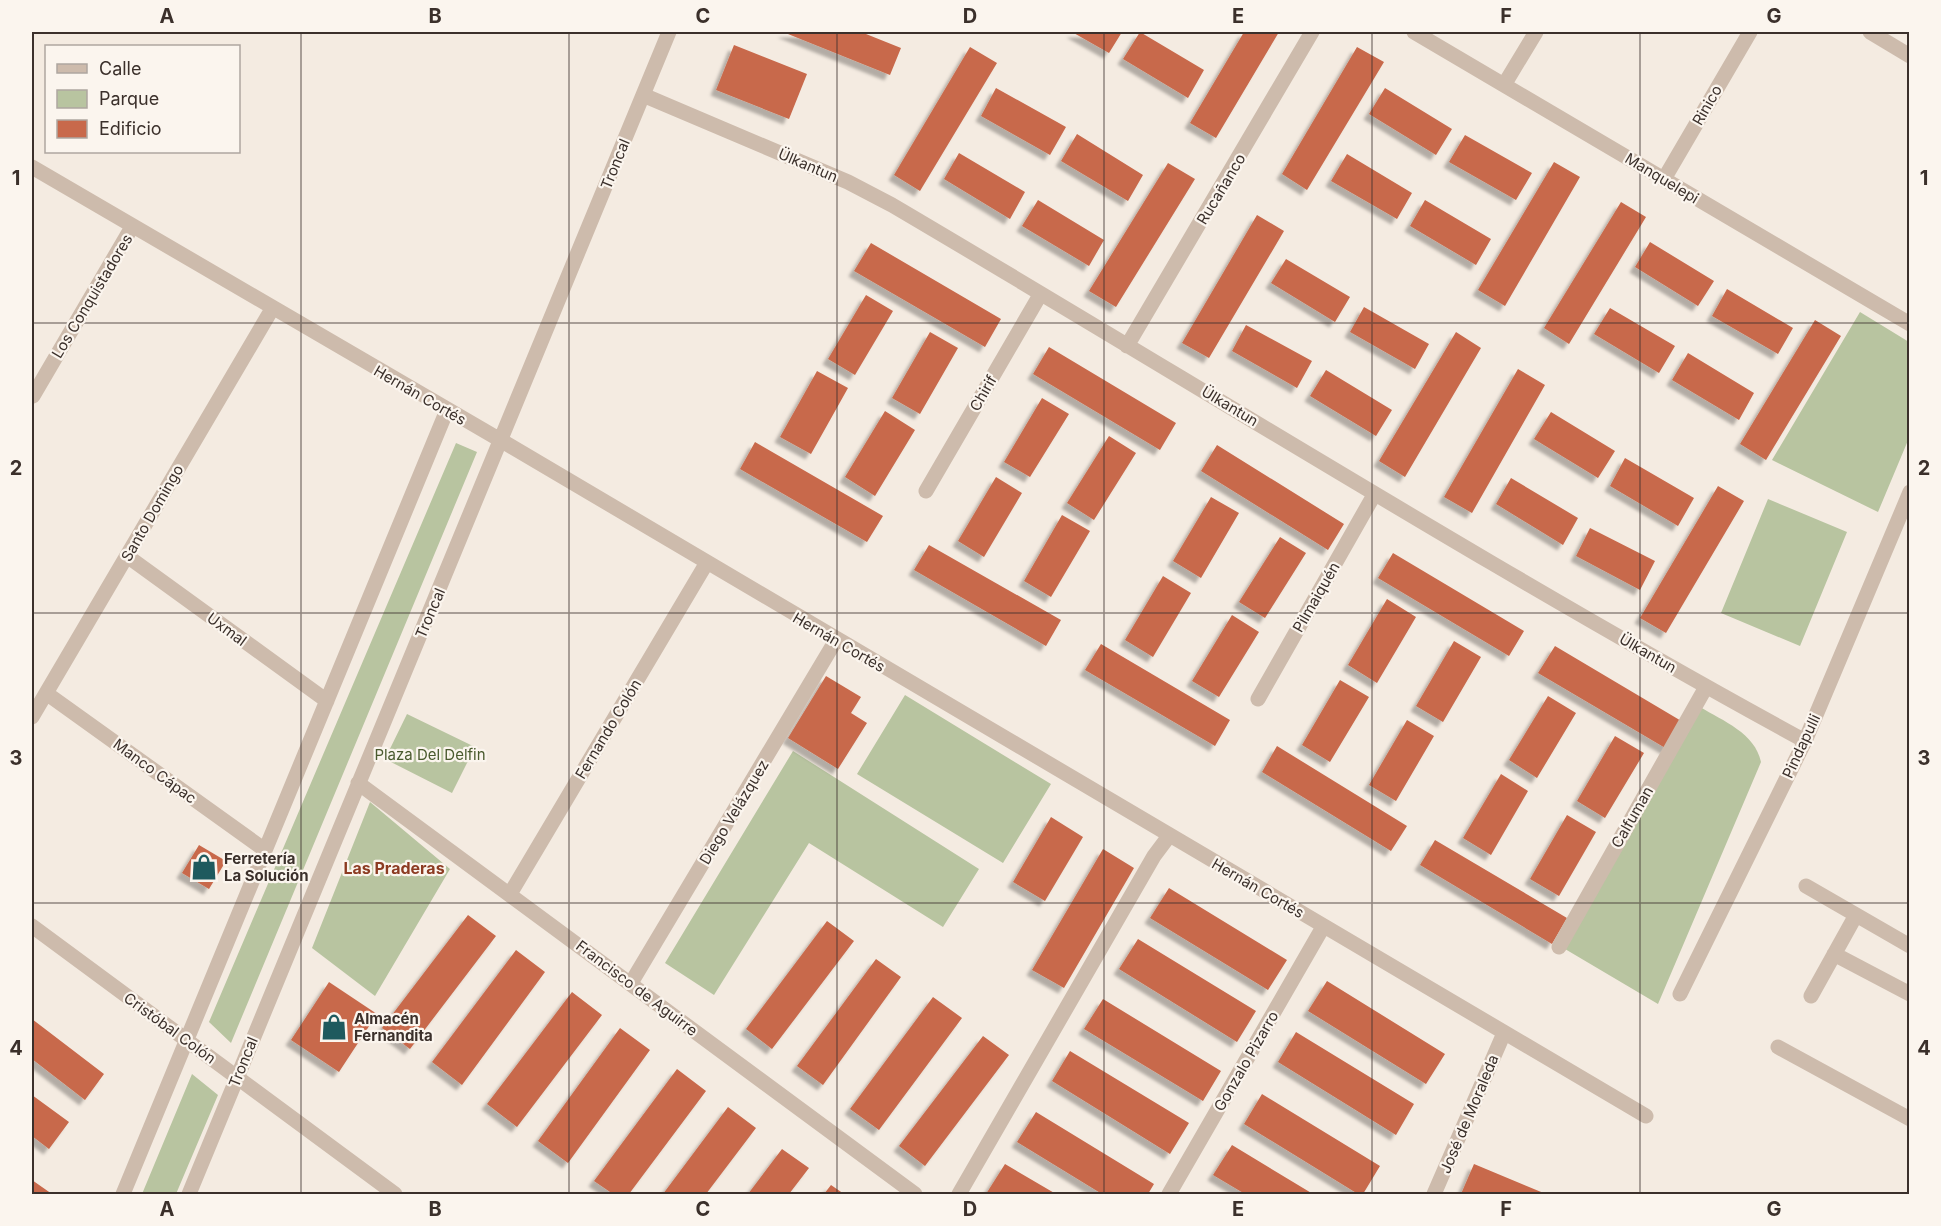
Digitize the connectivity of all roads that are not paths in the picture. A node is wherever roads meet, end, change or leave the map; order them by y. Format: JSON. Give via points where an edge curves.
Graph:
{"nodes":[{"id":1,"x":669,"y":32,"type":"edge"},
{"id":2,"x":1312,"y":32,"type":"edge"},
{"id":3,"x":1414,"y":32,"type":"edge"},
{"id":4,"x":1536,"y":32,"type":"edge"},
{"id":5,"x":1750,"y":32,"type":"edge"},
{"id":6,"x":1870,"y":32,"type":"edge"},
{"id":7,"x":1910,"y":56,"type":"edge"},
{"id":8,"x":1504,"y":85,"type":"junction"},
{"id":9,"x":643,"y":95,"type":"junction"},
{"id":10,"x":32,"y":167,"type":"edge"},
{"id":11,"x":1664,"y":179,"type":"junction"},
{"id":12,"x":132,"y":227,"type":"junction"},
{"id":13,"x":1040,"y":295,"type":"junction"},
{"id":14,"x":272,"y":309,"type":"junction"},
{"id":15,"x":1910,"y":324,"type":"edge"},
{"id":16,"x":1127,"y":346,"type":"junction"},
{"id":17,"x":33,"y":396,"type":"edge"},
{"id":18,"x":447,"y":410,"type":"junction"},
{"id":19,"x":502,"y":441,"type":"junction"},
{"id":20,"x":926,"y":491,"type":"dead end"},
{"id":21,"x":1910,"y":492,"type":"edge"},
{"id":22,"x":1374,"y":495,"type":"junction"},
{"id":23,"x":127,"y":556,"type":"junction"},
{"id":24,"x":706,"y":564,"type":"junction"},
{"id":25,"x":836,"y":640,"type":"junction"},
{"id":26,"x":1706,"y":687,"type":"junction"},
{"id":27,"x":46,"y":693,"type":"junction"},
{"id":28,"x":1258,"y":699,"type":"dead end"},
{"id":29,"x":327,"y":701,"type":"junction"},
{"id":30,"x":32,"y":717,"type":"edge"},
{"id":31,"x":1805,"y":741,"type":"junction"},
{"id":32,"x":358,"y":783,"type":"junction"},
{"id":33,"x":1169,"y":836,"type":"junction"},
{"id":34,"x":265,"y":850,"type":"junction"},
{"id":35,"x":1806,"y":886,"type":"dead end"},
{"id":36,"x":510,"y":894,"type":"junction"},
{"id":37,"x":1856,"y":915,"type":"junction"},
{"id":38,"x":32,"y":926,"type":"edge"},
{"id":39,"x":1323,"y":927,"type":"junction"},
{"id":40,"x":1910,"y":946,"type":"edge"},
{"id":41,"x":1558,"y":947,"type":"dead end"},
{"id":42,"x":1834,"y":954,"type":"junction"},
{"id":43,"x":631,"y":983,"type":"junction"},
{"id":44,"x":1680,"y":994,"type":"dead end"},
{"id":45,"x":1910,"y":994,"type":"edge"},
{"id":46,"x":1811,"y":996,"type":"dead end"},
{"id":47,"x":1504,"y":1033,"type":"junction"},
{"id":48,"x":186,"y":1040,"type":"junction"},
{"id":49,"x":1778,"y":1047,"type":"dead end"},
{"id":50,"x":237,"y":1077,"type":"junction"},
{"id":51,"x":1646,"y":1116,"type":"dead end"},
{"id":52,"x":1910,"y":1119,"type":"edge"},
{"id":53,"x":123,"y":1194,"type":"edge"},
{"id":54,"x":189,"y":1194,"type":"edge"},
{"id":55,"x":395,"y":1194,"type":"edge"},
{"id":56,"x":915,"y":1194,"type":"edge"},
{"id":57,"x":959,"y":1194,"type":"edge"},
{"id":58,"x":1169,"y":1194,"type":"edge"},
{"id":59,"x":1434,"y":1194,"type":"edge"}],
"edges":[{"from":1,"to":9,"type":"street","name":"Troncal"},
{"from":2,"to":16,"type":"street","name":"Rucañanco"},
{"from":3,"to":8,"type":"street","name":"Manquelepi"},
{"from":4,"to":8,"type":"street"},
{"from":5,"to":11,"type":"street","name":"Rinico"},
{"from":6,"to":7,"type":"street"},
{"from":8,"to":11,"type":"street","name":"Manquelepi"},
{"from":9,"to":13,"type":"street","name":"Ülkantun","via":[[866,191]]},
{"from":9,"to":19,"type":"street","name":"Troncal"},
{"from":10,"to":12,"type":"street","name":"Hernán Cortés"},
{"from":11,"to":15,"type":"street","name":"Manquelepi"},
{"from":12,"to":14,"type":"street","name":"Hernán Cortés"},
{"from":12,"to":17,"type":"street","name":"Los Conquistadores"},
{"from":13,"to":16,"type":"street","name":"Ülkantun"},
{"from":13,"to":20,"type":"street","name":"Chirif"},
{"from":14,"to":18,"type":"street","name":"Hernán Cortés"},
{"from":14,"to":23,"type":"street","name":"Santo Domingo"},
{"from":16,"to":22,"type":"street","name":"Ülkantun"},
{"from":18,"to":19,"type":"street","name":"Hernán Cortés"},
{"from":18,"to":29,"type":"street"},
{"from":19,"to":24,"type":"street","name":"Hernán Cortés"},
{"from":19,"to":32,"type":"street","name":"Troncal"},
{"from":21,"to":31,"type":"street","name":"Pindapulli"},
{"from":22,"to":26,"type":"street","name":"Ülkantun"},
{"from":22,"to":28,"type":"street","name":"Pilmaiquén"},
{"from":23,"to":27,"type":"street","name":"Santo Domingo"},
{"from":23,"to":29,"type":"street","name":"Uxmal"},
{"from":24,"to":25,"type":"street","name":"Hernán Cortés"},
{"from":24,"to":36,"type":"street","name":"Fernando Colón"},
{"from":25,"to":33,"type":"street","name":"Hernán Cortés"},
{"from":25,"to":43,"type":"street","name":"Diego Velázquez"},
{"from":26,"to":31,"type":"street","name":"Ülkantun"},
{"from":26,"to":41,"type":"street","name":"Calfuman"},
{"from":27,"to":30,"type":"street","name":"Santo Domingo"},
{"from":27,"to":34,"type":"street","name":"Manco Cápac"},
{"from":29,"to":34,"type":"street"},
{"from":31,"to":44,"type":"street","name":"Pindapulli"},
{"from":32,"to":36,"type":"street","name":"Francisco de Aguirre"},
{"from":32,"to":50,"type":"street","name":"Troncal"},
{"from":33,"to":39,"type":"street","name":"Hernán Cortés"},
{"from":33,"to":57,"type":"street"},
{"from":34,"to":48,"type":"street"},
{"from":35,"to":37,"type":"street"},
{"from":36,"to":43,"type":"street","name":"Francisco de Aguirre"},
{"from":37,"to":40,"type":"street"},
{"from":37,"to":42,"type":"street"},
{"from":38,"to":48,"type":"street","name":"Cristóbal Colón"},
{"from":39,"to":47,"type":"street","name":"Hernán Cortés"},
{"from":39,"to":58,"type":"street","name":"Gonzalo Pizarro"},
{"from":42,"to":45,"type":"street"},
{"from":42,"to":46,"type":"street"},
{"from":43,"to":56,"type":"street","name":"Francisco de Aguirre"},
{"from":47,"to":51,"type":"street","name":"Hernán Cortés"},
{"from":47,"to":59,"type":"street","name":"José de Moraleda"},
{"from":48,"to":50,"type":"street","name":"Cristóbal Colón"},
{"from":48,"to":53,"type":"street"},
{"from":49,"to":52,"type":"street"},
{"from":50,"to":54,"type":"street","name":"Troncal"},
{"from":50,"to":55,"type":"street","name":"Cristóbal Colón"}]}
